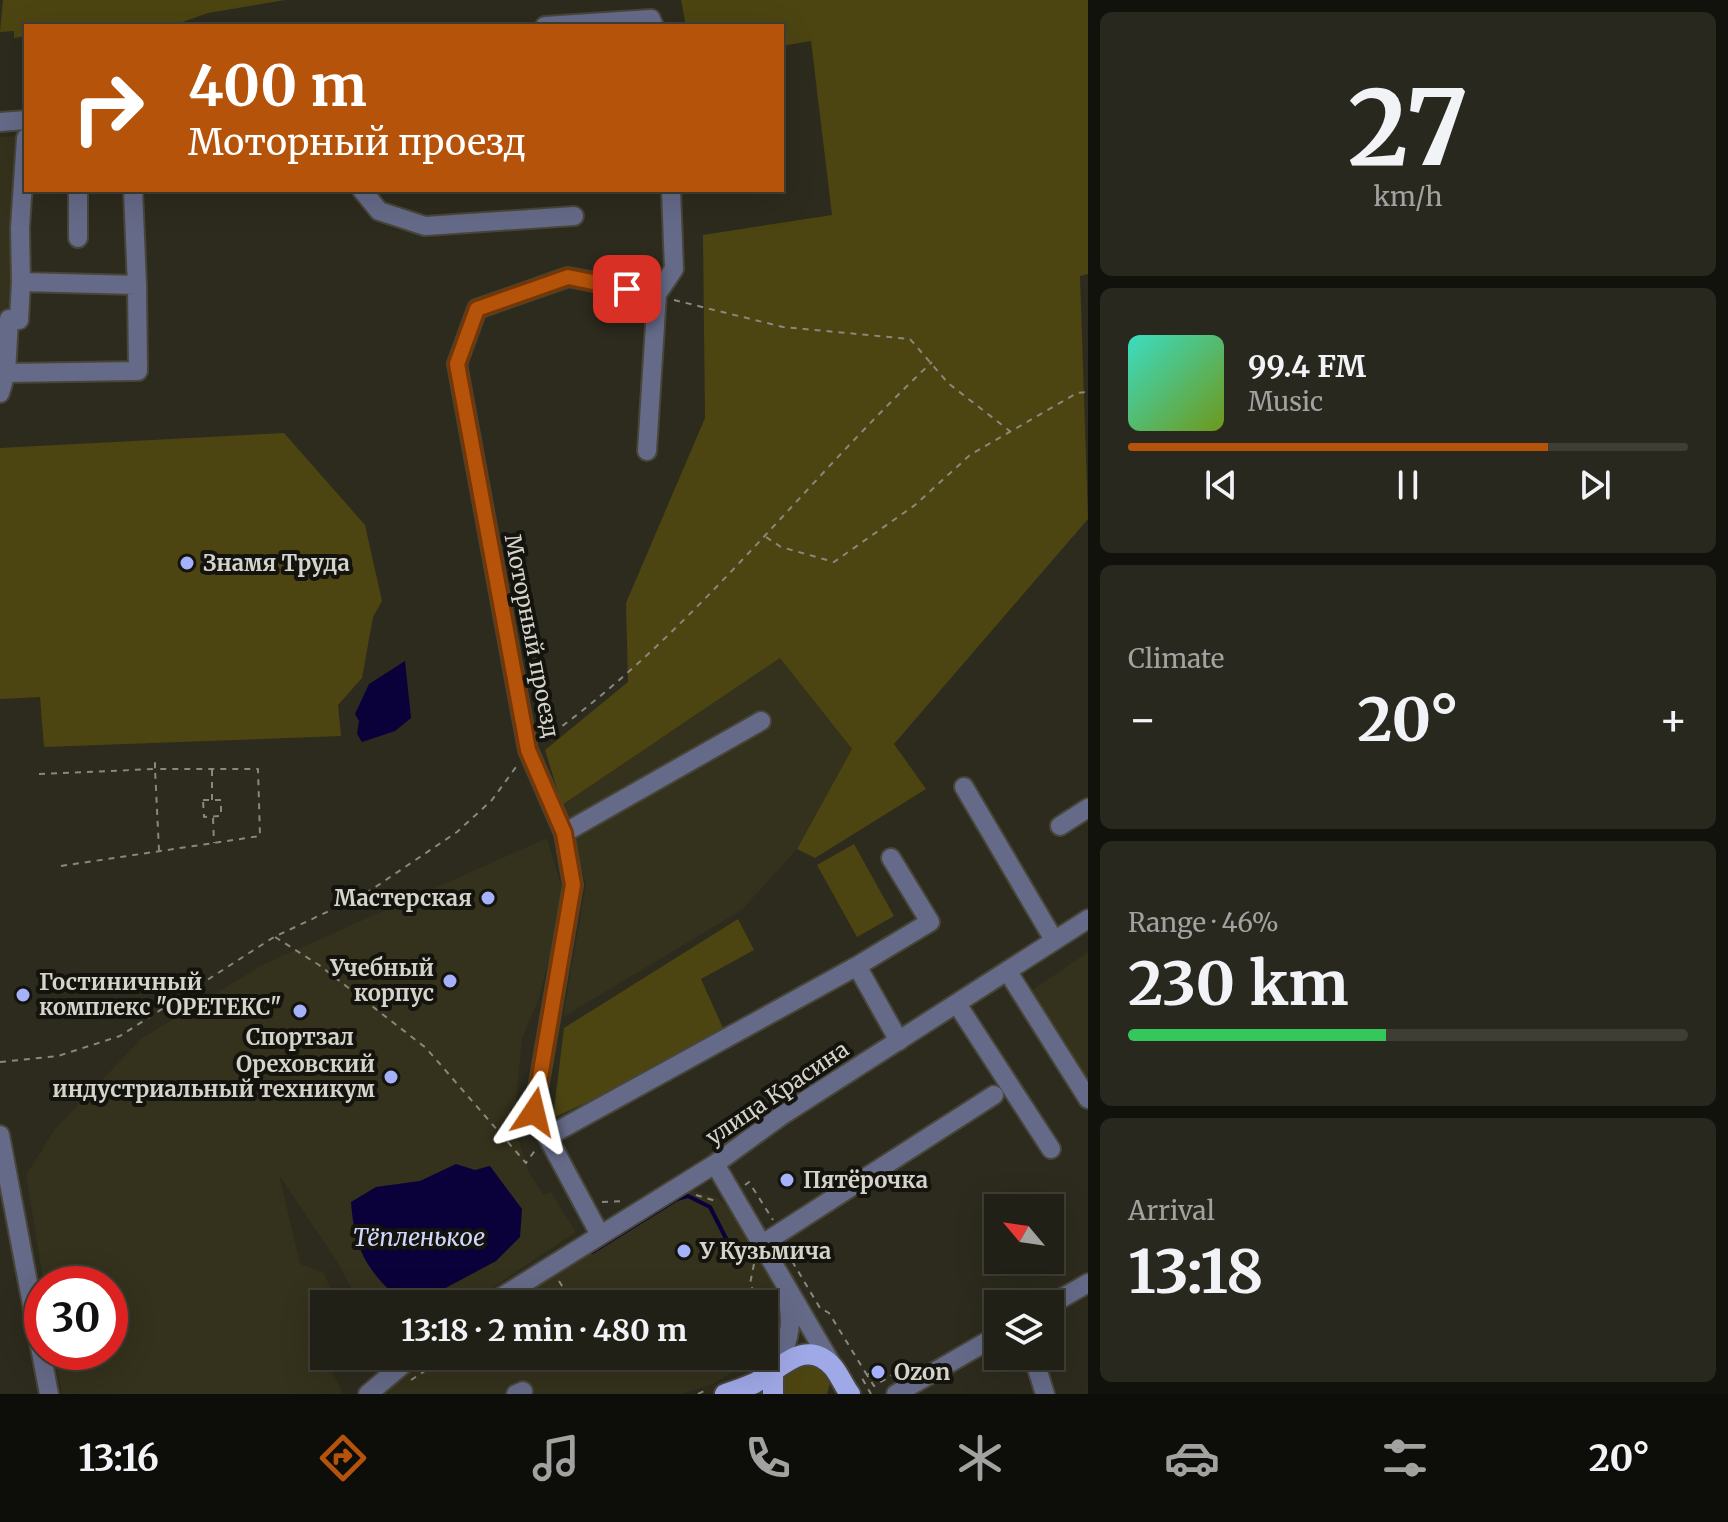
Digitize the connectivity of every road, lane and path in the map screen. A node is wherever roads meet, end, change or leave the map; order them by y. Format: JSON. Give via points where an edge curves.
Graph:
{"nodes":[{"id":1,"x":575,"y":24,"type":"edge"},
{"id":2,"x":653,"y":24,"type":"edge"},
{"id":3,"x":24,"y":120,"type":"edge"},
{"id":4,"x":0,"y":122,"type":"edge"},
{"id":5,"x":24,"y":168,"type":"edge"},
{"id":6,"x":78,"y":192,"type":"edge"},
{"id":7,"x":133,"y":192,"type":"edge"},
{"id":8,"x":364,"y":192,"type":"edge"},
{"id":9,"x":671,"y":192,"type":"edge"},
{"id":10,"x":574,"y":216,"type":"dead end"},
{"id":11,"x":78,"y":238,"type":"dead end"},
{"id":12,"x":21,"y":282,"type":"junction"},
{"id":13,"x":137,"y":285,"type":"junction"},
{"id":14,"x":657,"y":294,"type":"junction"},
{"id":15,"x":932,"y":362,"type":"junction"},
{"id":16,"x":6,"y":373,"type":"junction"},
{"id":17,"x":1088,"y":392,"type":"edge"},
{"id":18,"x":0,"y":393,"type":"edge"},
{"id":19,"x":1011,"y":432,"type":"junction"},
{"id":20,"x":647,"y":451,"type":"dead end"},
{"id":21,"x":765,"y":536,"type":"junction"},
{"id":22,"x":761,"y":721,"type":"dead end"},
{"id":23,"x":528,"y":750,"type":"junction"},
{"id":24,"x":155,"y":757,"type":"dead end"},
{"id":25,"x":155,"y":769,"type":"junction"},
{"id":26,"x":212,"y":769,"type":"junction"},
{"id":27,"x":39,"y":774,"type":"dead end"},
{"id":28,"x":964,"y":787,"type":"dead end"},
{"id":29,"x":212,"y":800,"type":"junction"},
{"id":30,"x":1088,"y":808,"type":"edge"},
{"id":31,"x":213,"y":816,"type":"junction"},
{"id":32,"x":1060,"y":826,"type":"dead end"},
{"id":33,"x":564,"y":833,"type":"junction"},
{"id":34,"x":214,"y":843,"type":"junction"},
{"id":35,"x":159,"y":852,"type":"junction"},
{"id":36,"x":891,"y":858,"type":"dead end"},
{"id":37,"x":61,"y":866,"type":"dead end"},
{"id":38,"x":1088,"y":919,"type":"edge"},
{"id":39,"x":274,"y":937,"type":"junction"},
{"id":40,"x":1054,"y":940,"type":"junction"},
{"id":41,"x":857,"y":966,"type":"junction"},
{"id":42,"x":1008,"y":972,"type":"junction"},
{"id":43,"x":957,"y":1004,"type":"junction"},
{"id":44,"x":899,"y":1041,"type":"junction"},
{"id":45,"x":0,"y":1062,"type":"edge"},
{"id":46,"x":994,"y":1095,"type":"dead end"},
{"id":47,"x":1088,"y":1099,"type":"edge"},
{"id":48,"x":0,"y":1135,"type":"edge"},
{"id":49,"x":549,"y":1135,"type":"junction"},
{"id":50,"x":1051,"y":1149,"type":"dead end"},
{"id":51,"x":715,"y":1164,"type":"junction"},
{"id":52,"x":732,"y":1193,"type":"junction"},
{"id":53,"x":624,"y":1201,"type":"dead end"},
{"id":54,"x":582,"y":1203,"type":"junction"},
{"id":55,"x":599,"y":1233,"type":"junction"},
{"id":56,"x":781,"y":1233,"type":"junction"},
{"id":57,"x":764,"y":1243,"type":"junction"},
{"id":58,"x":778,"y":1271,"type":"junction"},
{"id":59,"x":554,"y":1273,"type":"dead end"},
{"id":60,"x":1088,"y":1283,"type":"edge"},
{"id":61,"x":750,"y":1284,"type":"dead end"},
{"id":62,"x":511,"y":1290,"type":"edge"},
{"id":63,"x":564,"y":1290,"type":"edge"},
{"id":64,"x":753,"y":1290,"type":"edge"},
{"id":65,"x":1064,"y":1297,"type":"edge"},
{"id":66,"x":984,"y":1343,"type":"edge"},
{"id":67,"x":778,"y":1363,"type":"edge"},
{"id":68,"x":910,"y":1364,"type":"dead end"},
{"id":69,"x":778,"y":1366,"type":"edge"},
{"id":70,"x":423,"y":1370,"type":"edge"},
{"id":71,"x":772,"y":1370,"type":"edge"},
{"id":72,"x":776,"y":1370,"type":"edge"},
{"id":73,"x":1037,"y":1370,"type":"edge"},
{"id":74,"x":868,"y":1374,"type":"junction"},
{"id":75,"x":840,"y":1383,"type":"edge"},
{"id":76,"x":397,"y":1385,"type":"edge"},
{"id":77,"x":49,"y":1394,"type":"edge"},
{"id":78,"x":368,"y":1394,"type":"edge"},
{"id":79,"x":725,"y":1394,"type":"edge"},
{"id":80,"x":773,"y":1394,"type":"edge"},
{"id":81,"x":871,"y":1394,"type":"edge"},
{"id":82,"x":896,"y":1394,"type":"edge"},
{"id":83,"x":1045,"y":1394,"type":"edge"}],
"edges":[{"from":1,"to":2,"type":"street","via":[[651,19]]},
{"from":3,"to":4,"type":"street"},
{"from":5,"to":12,"type":"street"},
{"from":6,"to":11,"type":"street"},
{"from":7,"to":13,"type":"street"},
{"from":8,"to":10,"type":"street","via":[[379,211],[425,226]]},
{"from":9,"to":14,"type":"street","via":[[674,269]]},
{"from":12,"to":13,"type":"street"},
{"from":12,"to":16,"type":"street","via":[[23,324],[9,319]]},
{"from":13,"to":16,"type":"street","via":[[138,371]]},
{"from":14,"to":15,"type":"path","via":[[783,327],[910,339]]},
{"from":14,"to":20,"type":"street"},
{"from":14,"to":23,"type":"street","name":"Моторный проезд","via":[[568,277],[477,309],[457,364]]},
{"from":15,"to":19,"type":"path","via":[[948,383]]},
{"from":15,"to":21,"type":"path","via":[[877,413]]},
{"from":16,"to":18,"type":"street"},
{"from":17,"to":19,"type":"path","via":[[1077,393]]},
{"from":19,"to":21,"type":"path","via":[[970,455],[915,505],[834,562],[781,547]]},
{"from":21,"to":23,"type":"path","via":[[680,625],[587,709]]},
{"from":22,"to":33,"type":"street"},
{"from":23,"to":33,"type":"street","name":"Моторный проезд"},
{"from":23,"to":39,"type":"path","via":[[492,800],[457,832],[365,894]]},
{"from":24,"to":25,"type":"path"},
{"from":25,"to":26,"type":"path"},
{"from":25,"to":27,"type":"path"},
{"from":25,"to":35,"type":"path"},
{"from":26,"to":29,"type":"path"},
{"from":26,"to":34,"type":"path","via":[[258,769],[260,836]]},
{"from":28,"to":40,"type":"street"},
{"from":29,"to":31,"type":"path","via":[[221,800],[221,816]]},
{"from":29,"to":31,"type":"path","via":[[203,800],[204,817]]},
{"from":30,"to":32,"type":"street"},
{"from":31,"to":34,"type":"path"},
{"from":33,"to":49,"type":"street","name":"Моторный проезд","via":[[573,885],[534,1112]]},
{"from":34,"to":35,"type":"path"},
{"from":35,"to":37,"type":"path"},
{"from":36,"to":41,"type":"street","via":[[930,922]]},
{"from":38,"to":40,"type":"street","name":"улица Красина"},
{"from":39,"to":45,"type":"path","via":[[120,1036],[58,1056]]},
{"from":39,"to":49,"type":"path","via":[[426,1048],[526,1163]]},
{"from":40,"to":42,"type":"street","name":"улица Красина"},
{"from":41,"to":44,"type":"street"},
{"from":41,"to":49,"type":"street"},
{"from":42,"to":43,"type":"street","name":"улица Красина"},
{"from":42,"to":47,"type":"street"},
{"from":43,"to":44,"type":"street","name":"улица Красина"},
{"from":43,"to":50,"type":"street"},
{"from":44,"to":51,"type":"street","name":"улица Красина"},
{"from":46,"to":56,"type":"street"},
{"from":48,"to":77,"type":"street"},
{"from":49,"to":54,"type":"street","name":"Моторный проезд"},
{"from":51,"to":52,"type":"street"},
{"from":51,"to":55,"type":"street","name":"улица Красина"},
{"from":52,"to":56,"type":"path","via":[[749,1182]]},
{"from":52,"to":57,"type":"street"},
{"from":53,"to":54,"type":"path"},
{"from":54,"to":55,"type":"street","name":"Моторный проезд"},
{"from":55,"to":62,"type":"street","name":"улица Красина"},
{"from":56,"to":57,"type":"street"},
{"from":56,"to":74,"type":"path","via":[[782,1244],[820,1308],[829,1313]]},
{"from":57,"to":58,"type":"street"},
{"from":58,"to":67,"type":"street","via":[[791,1322]]},
{"from":58,"to":75,"type":"street"},
{"from":59,"to":63,"type":"path"},
{"from":60,"to":65,"type":"street"},
{"from":61,"to":64,"type":"path"},
{"from":66,"to":82,"type":"street"},
{"from":68,"to":74,"type":"path","via":[[874,1386]]},
{"from":69,"to":75,"type":"main road","via":[[808,1354],[821,1357]]},
{"from":70,"to":76,"type":"path"},
{"from":71,"to":79,"type":"main road"},
{"from":72,"to":80,"type":"main road"},
{"from":73,"to":83,"type":"street"},
{"from":74,"to":81,"type":"path","via":[[862,1378]]},
{"from":76,"to":78,"type":"street"}]}
